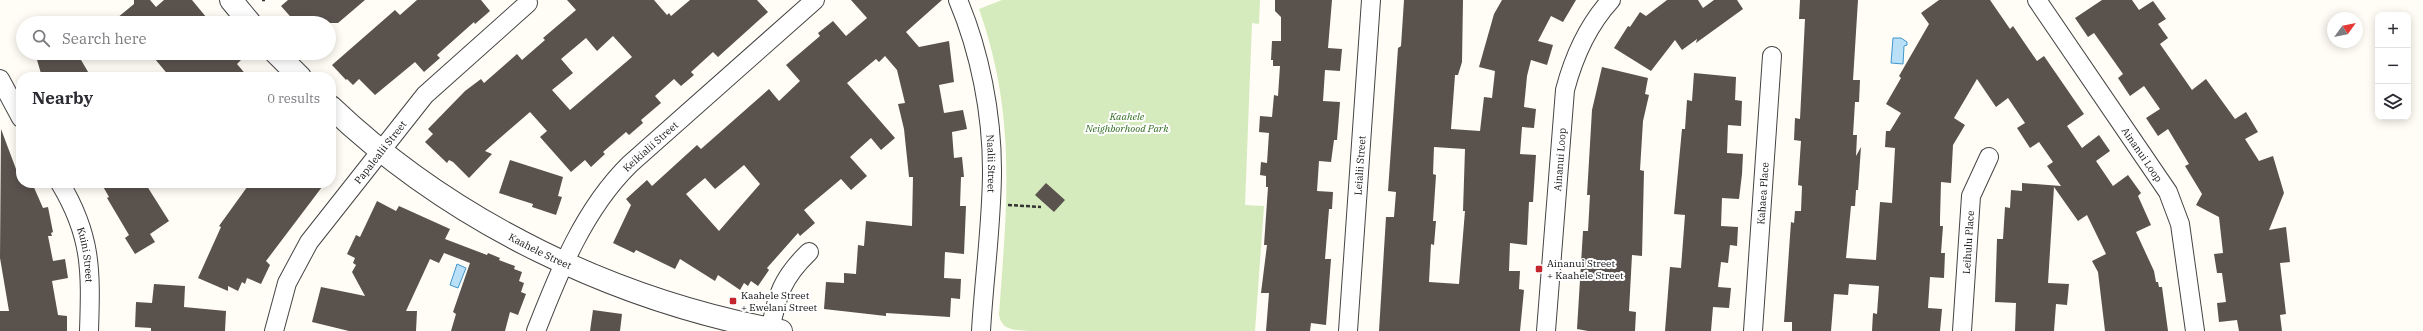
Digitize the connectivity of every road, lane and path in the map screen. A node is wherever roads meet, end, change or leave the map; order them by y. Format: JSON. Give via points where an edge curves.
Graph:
{"nodes":[{"id":1,"x":262,"y":0,"type":"edge"},
{"id":2,"x":265,"y":0,"type":"edge"},
{"id":3,"x":815,"y":0,"type":"edge"},
{"id":4,"x":958,"y":0,"type":"edge"},
{"id":5,"x":1371,"y":0,"type":"edge"},
{"id":6,"x":1611,"y":0,"type":"edge"},
{"id":7,"x":2037,"y":0,"type":"edge"},
{"id":8,"x":236,"y":2,"type":"edge"},
{"id":9,"x":528,"y":3,"type":"dead end"},
{"id":10,"x":245,"y":16,"type":"edge"},
{"id":11,"x":1772,"y":56,"type":"dead end"},
{"id":12,"x":283,"y":60,"type":"edge"},
{"id":13,"x":295,"y":72,"type":"edge"},
{"id":14,"x":0,"y":79,"type":"edge"},
{"id":15,"x":16,"y":109,"type":"edge"},
{"id":16,"x":336,"y":111,"type":"edge"},
{"id":17,"x":381,"y":150,"type":"junction"},
{"id":18,"x":1989,"y":157,"type":"dead end"},
{"id":19,"x":63,"y":188,"type":"edge"},
{"id":20,"x":1005,"y":205,"type":"dead end"},
{"id":21,"x":1041,"y":207,"type":"dead end"},
{"id":22,"x":809,"y":252,"type":"dead end"},
{"id":23,"x":566,"y":263,"type":"junction"},
{"id":24,"x":773,"y":330,"type":"edge"},
{"id":25,"x":89,"y":331,"type":"edge"},
{"id":26,"x":274,"y":331,"type":"edge"},
{"id":27,"x":536,"y":331,"type":"edge"},
{"id":28,"x":981,"y":331,"type":"edge"},
{"id":29,"x":1348,"y":331,"type":"edge"},
{"id":30,"x":1546,"y":331,"type":"edge"},
{"id":31,"x":1753,"y":331,"type":"edge"},
{"id":32,"x":1962,"y":331,"type":"edge"},
{"id":33,"x":2195,"y":331,"type":"edge"}],
"edges":[{"from":1,"to":2,"type":"path"},
{"from":3,"to":23,"type":"street","name":"Keikialii Street","via":[[617,176],[594,205]]},
{"from":4,"to":28,"type":"street","name":"Naalii Street","via":[[976,55],[990,136],[992,170]]},
{"from":5,"to":29,"type":"street","name":"Leialii Street"},
{"from":6,"to":30,"type":"street","name":"Ainanui Loop","via":[[1586,33],[1572,64],[1565,90]]},
{"from":7,"to":33,"type":"street","name":"Ainanui Loop","via":[[2168,192],[2180,224]]},
{"from":8,"to":10,"type":"street"},
{"from":9,"to":17,"type":"street","name":"Papalealii Street","via":[[425,95]]},
{"from":11,"to":31,"type":"street","name":"Kahaea Place"},
{"from":12,"to":13,"type":"street"},
{"from":14,"to":15,"type":"street"},
{"from":16,"to":17,"type":"street","name":"Kaahele Street"},
{"from":17,"to":23,"type":"street","name":"Kaahele Street","via":[[478,216]]},
{"from":17,"to":26,"type":"street","name":"Papalealii Street","via":[[302,253],[282,296]]},
{"from":18,"to":32,"type":"street","name":"Leihulu Place","via":[[1971,196]]},
{"from":19,"to":25,"type":"street","name":"Kuini Street","via":[[80,221],[89,256]]},
{"from":20,"to":21,"type":"path"},
{"from":22,"to":24,"type":"street","via":[[790,272],[780,289]]},
{"from":23,"to":24,"type":"street","name":"Kaahele Street","via":[[638,293],[718,317]]},
{"from":23,"to":27,"type":"street","name":"Keikialii Street"}]}
